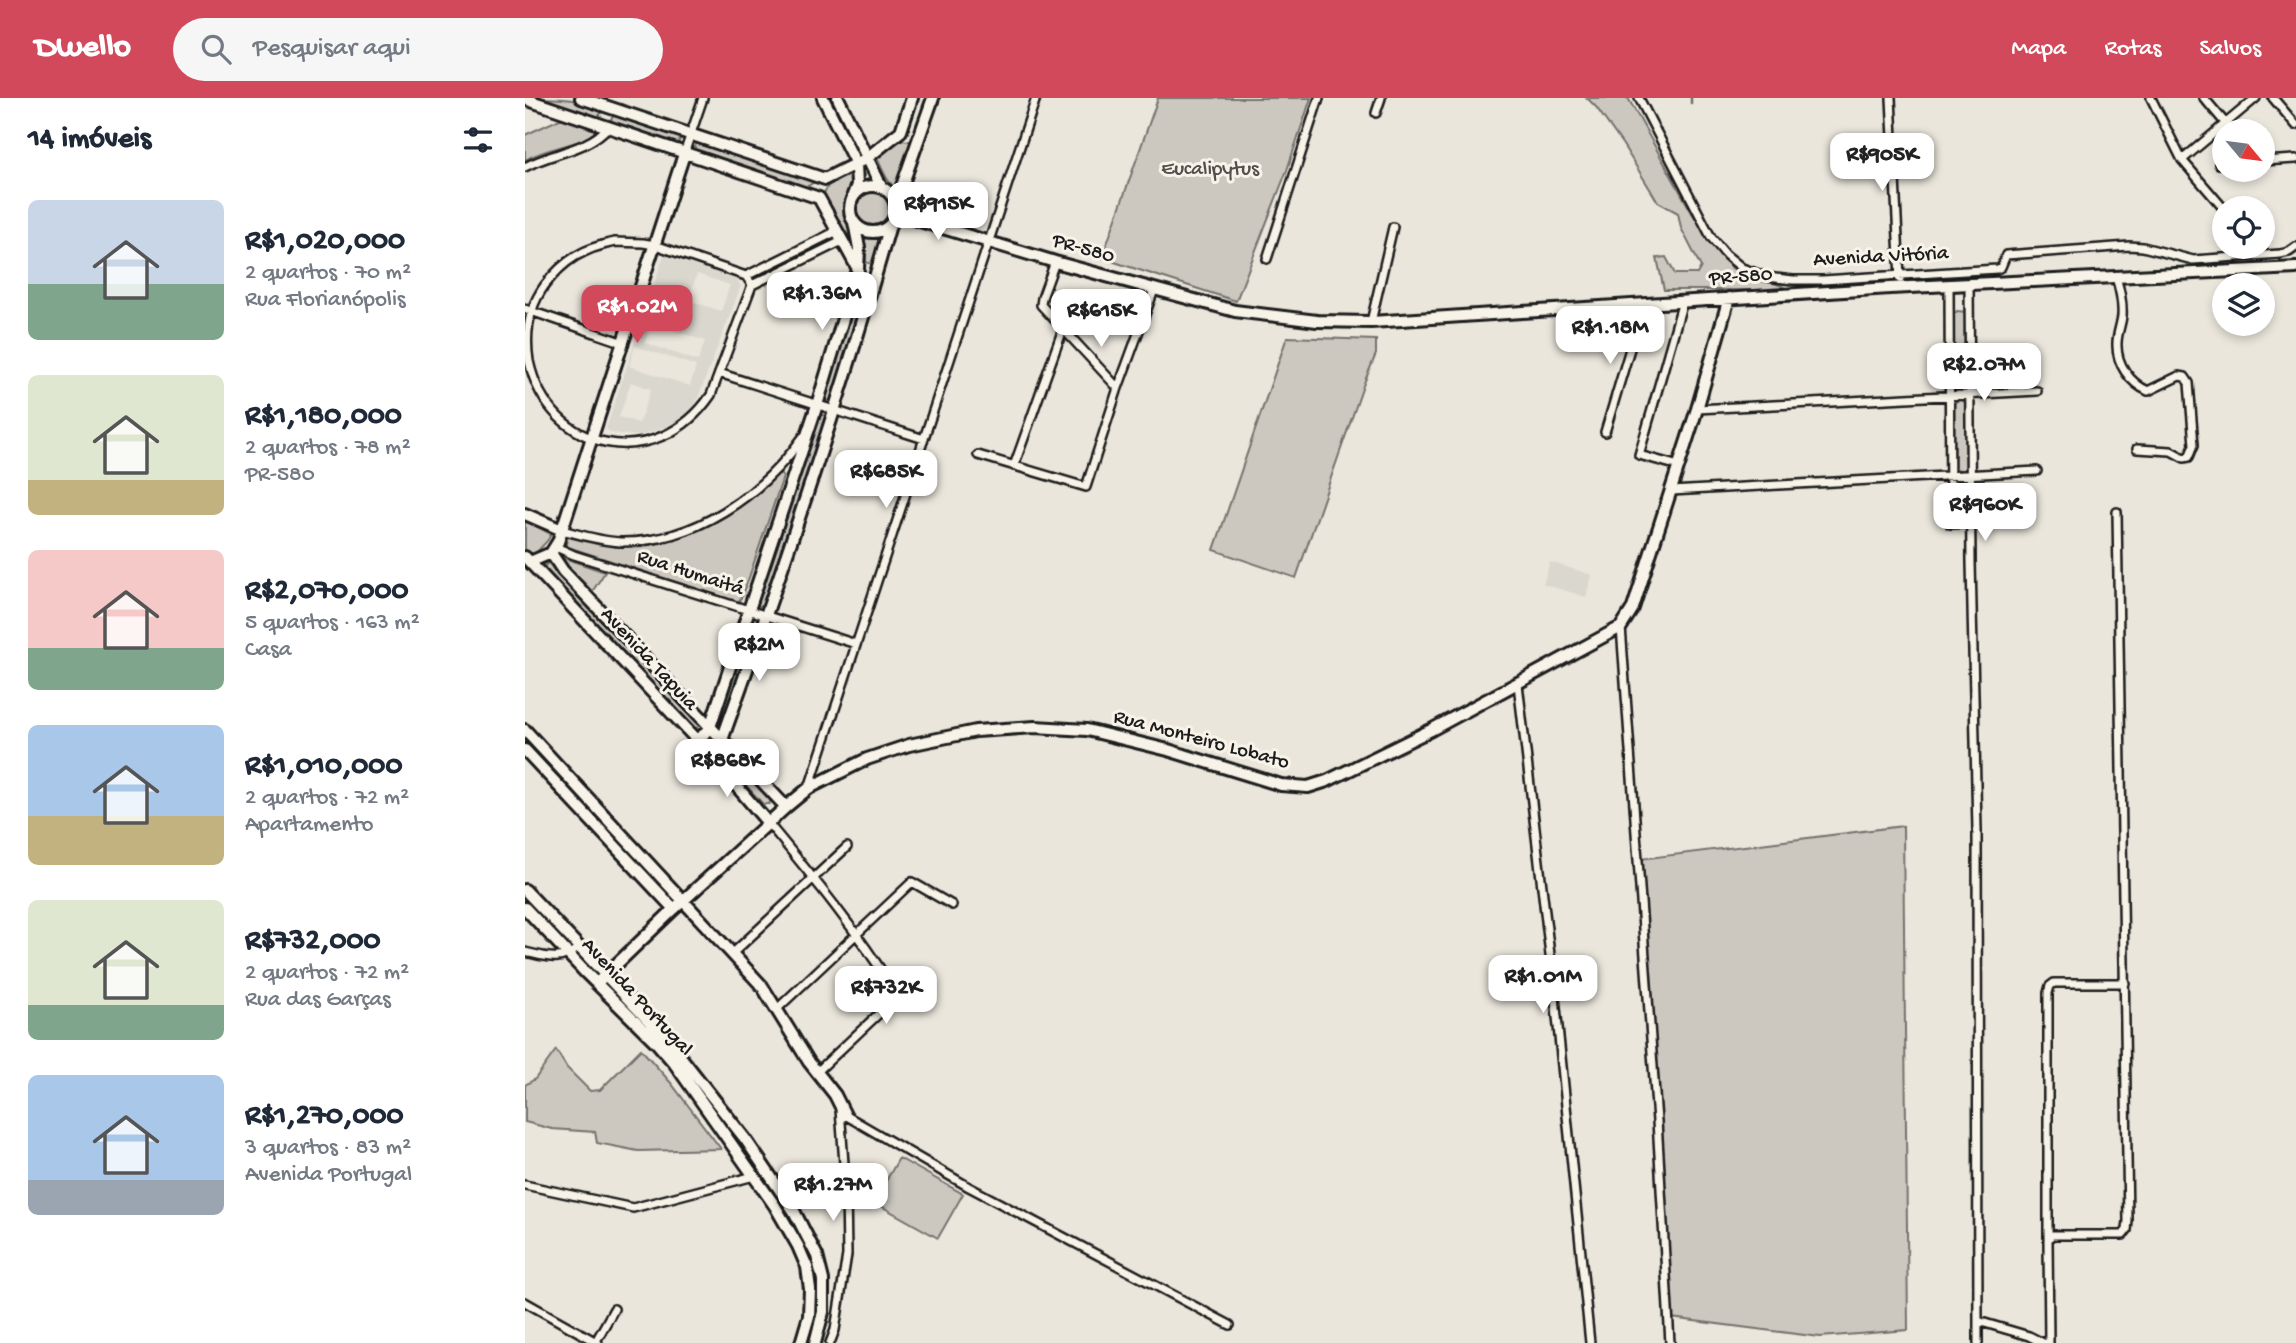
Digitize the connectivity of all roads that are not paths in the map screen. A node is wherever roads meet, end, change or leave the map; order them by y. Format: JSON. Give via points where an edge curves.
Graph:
{"nodes":[{"id":1,"x":581,"y":98,"type":"edge"},
{"id":2,"x":703,"y":98,"type":"edge"},
{"id":3,"x":823,"y":98,"type":"edge"},
{"id":4,"x":838,"y":98,"type":"edge"},
{"id":5,"x":912,"y":98,"type":"edge"},
{"id":6,"x":933,"y":98,"type":"edge"},
{"id":7,"x":1036,"y":98,"type":"edge"},
{"id":8,"x":1319,"y":98,"type":"edge"},
{"id":9,"x":1381,"y":98,"type":"edge"},
{"id":10,"x":1639,"y":98,"type":"edge"},
{"id":11,"x":1891,"y":98,"type":"edge"},
{"id":12,"x":2151,"y":98,"type":"edge"},
{"id":13,"x":2204,"y":98,"type":"edge"},
{"id":14,"x":2256,"y":98,"type":"edge"},
{"id":15,"x":2273,"y":98,"type":"edge"},
{"id":16,"x":525,"y":99,"type":"edge"},
{"id":17,"x":614,"y":109,"type":"junction"},
{"id":18,"x":1376,"y":113,"type":"dead end"},
{"id":19,"x":2222,"y":119,"type":"edge"},
{"id":20,"x":2232,"y":119,"type":"edge"},
{"id":21,"x":2296,"y":125,"type":"edge"},
{"id":22,"x":608,"y":127,"type":"junction"},
{"id":23,"x":901,"y":131,"type":"junction"},
{"id":24,"x":691,"y":133,"type":"junction"},
{"id":25,"x":2212,"y":135,"type":"edge"},
{"id":26,"x":920,"y":138,"type":"junction"},
{"id":27,"x":685,"y":151,"type":"junction"},
{"id":28,"x":867,"y":158,"type":"junction"},
{"id":29,"x":2296,"y":159,"type":"edge"},
{"id":30,"x":2182,"y":160,"type":"junction"},
{"id":31,"x":2275,"y":160,"type":"edge"},
{"id":32,"x":856,"y":164,"type":"junction"},
{"id":33,"x":525,"y":167,"type":"edge"},
{"id":34,"x":825,"y":179,"type":"junction"},
{"id":35,"x":881,"y":186,"type":"junction"},
{"id":36,"x":2213,"y":196,"type":"edge"},
{"id":37,"x":819,"y":198,"type":"junction"},
{"id":38,"x":852,"y":198,"type":"junction"},
{"id":39,"x":896,"y":208,"type":"junction"},
{"id":40,"x":854,"y":222,"type":"junction"},
{"id":41,"x":890,"y":225,"type":"junction"},
{"id":42,"x":1393,"y":227,"type":"dead end"},
{"id":43,"x":839,"y":236,"type":"junction"},
{"id":44,"x":989,"y":241,"type":"junction"},
{"id":45,"x":655,"y":245,"type":"junction"},
{"id":46,"x":2296,"y":247,"type":"edge"},
{"id":47,"x":2275,"y":254,"type":"edge"},
{"id":48,"x":1266,"y":259,"type":"dead end"},
{"id":49,"x":2212,"y":259,"type":"edge"},
{"id":50,"x":2193,"y":260,"type":"junction"},
{"id":51,"x":1055,"y":262,"type":"junction"},
{"id":52,"x":2296,"y":268,"type":"edge"},
{"id":53,"x":858,"y":269,"type":"junction"},
{"id":54,"x":877,"y":273,"type":"junction"},
{"id":55,"x":2194,"y":273,"type":"junction"},
{"id":56,"x":1899,"y":275,"type":"junction"},
{"id":57,"x":746,"y":276,"type":"junction"},
{"id":58,"x":2116,"y":277,"type":"junction"},
{"id":59,"x":1969,"y":284,"type":"junction"},
{"id":60,"x":752,"y":285,"type":"junction"},
{"id":61,"x":1949,"y":285,"type":"junction"},
{"id":62,"x":1900,"y":287,"type":"junction"},
{"id":63,"x":1154,"y":290,"type":"junction"},
{"id":64,"x":1729,"y":298,"type":"junction"},
{"id":65,"x":1683,"y":301,"type":"junction"},
{"id":66,"x":1641,"y":304,"type":"junction"},
{"id":67,"x":528,"y":310,"type":"edge"},
{"id":68,"x":1371,"y":322,"type":"junction"},
{"id":69,"x":1063,"y":329,"type":"junction"},
{"id":70,"x":621,"y":342,"type":"junction"},
{"id":71,"x":719,"y":373,"type":"junction"},
{"id":72,"x":1118,"y":388,"type":"junction"},
{"id":73,"x":2038,"y":391,"type":"dead end"},
{"id":74,"x":1950,"y":395,"type":"junction"},
{"id":75,"x":1970,"y":395,"type":"junction"},
{"id":76,"x":817,"y":405,"type":"junction"},
{"id":77,"x":1697,"y":409,"type":"junction"},
{"id":78,"x":834,"y":410,"type":"junction"},
{"id":79,"x":808,"y":430,"type":"junction"},
{"id":80,"x":1605,"y":432,"type":"dead end"},
{"id":81,"x":591,"y":438,"type":"junction"},
{"id":82,"x":924,"y":439,"type":"junction"},
{"id":83,"x":2137,"y":449,"type":"dead end"},
{"id":84,"x":978,"y":455,"type":"dead end"},
{"id":85,"x":1014,"y":466,"type":"junction"},
{"id":86,"x":1679,"y":466,"type":"junction"},
{"id":87,"x":2037,"y":471,"type":"dead end"},
{"id":88,"x":1971,"y":474,"type":"junction"},
{"id":89,"x":1950,"y":475,"type":"junction"},
{"id":90,"x":1671,"y":491,"type":"junction"},
{"id":91,"x":2117,"y":512,"type":"dead end"},
{"id":92,"x":525,"y":514,"type":"edge"},
{"id":93,"x":1971,"y":523,"type":"junction"},
{"id":94,"x":562,"y":530,"type":"junction"},
{"id":95,"x":553,"y":550,"type":"junction"},
{"id":96,"x":528,"y":560,"type":"edge"},
{"id":97,"x":748,"y":611,"type":"junction"},
{"id":98,"x":766,"y":617,"type":"junction"},
{"id":99,"x":1621,"y":627,"type":"junction"},
{"id":100,"x":856,"y":644,"type":"junction"},
{"id":101,"x":1518,"y":684,"type":"junction"},
{"id":102,"x":710,"y":727,"type":"junction"},
{"id":103,"x":525,"y":730,"type":"edge"},
{"id":104,"x":722,"y":740,"type":"junction"},
{"id":105,"x":698,"y":741,"type":"junction"},
{"id":106,"x":525,"y":750,"type":"edge"},
{"id":107,"x":711,"y":755,"type":"junction"},
{"id":108,"x":809,"y":788,"type":"junction"},
{"id":109,"x":786,"y":807,"type":"junction"},
{"id":110,"x":768,"y":823,"type":"junction"},
{"id":111,"x":847,"y":846,"type":"dead end"},
{"id":112,"x":814,"y":878,"type":"junction"},
{"id":113,"x":525,"y":890,"type":"edge"},
{"id":114,"x":678,"y":905,"type":"junction"},
{"id":115,"x":953,"y":905,"type":"dead end"},
{"id":116,"x":525,"y":908,"type":"edge"},
{"id":117,"x":857,"y":935,"type":"junction"},
{"id":118,"x":579,"y":947,"type":"junction"},
{"id":119,"x":525,"y":952,"type":"edge"},
{"id":120,"x":733,"y":953,"type":"junction"},
{"id":121,"x":569,"y":956,"type":"junction"},
{"id":122,"x":601,"y":979,"type":"junction"},
{"id":123,"x":2125,"y":983,"type":"junction"},
{"id":124,"x":778,"y":1009,"type":"junction"},
{"id":125,"x":817,"y":1072,"type":"junction"},
{"id":126,"x":843,"y":1112,"type":"junction"},
{"id":127,"x":754,"y":1176,"type":"junction"},
{"id":128,"x":525,"y":1185,"type":"edge"},
{"id":129,"x":2048,"y":1240,"type":"junction"},
{"id":130,"x":525,"y":1302,"type":"edge"},
{"id":131,"x":614,"y":1309,"type":"dead end"},
{"id":132,"x":1978,"y":1321,"type":"junction"},
{"id":133,"x":1230,"y":1325,"type":"dead end"},
{"id":134,"x":596,"y":1343,"type":"edge"},
{"id":135,"x":801,"y":1343,"type":"edge"},
{"id":136,"x":815,"y":1343,"type":"edge"},
{"id":137,"x":830,"y":1343,"type":"edge"},
{"id":138,"x":1590,"y":1343,"type":"edge"},
{"id":139,"x":1670,"y":1343,"type":"edge"},
{"id":140,"x":1978,"y":1343,"type":"edge"},
{"id":141,"x":2043,"y":1343,"type":"edge"},
{"id":142,"x":2049,"y":1343,"type":"edge"}],
"edges":[{"from":1,"to":17,"type":"main road"},
{"from":2,"to":24,"type":"street"},
{"from":3,"to":32,"type":"main road"},
{"from":4,"to":28,"type":"main road"},
{"from":5,"to":23,"type":"main road"},
{"from":6,"to":26,"type":"main road"},
{"from":7,"to":44,"type":"street"},
{"from":8,"to":48,"type":"street"},
{"from":9,"to":18,"type":"street"},
{"from":10,"to":56,"type":"street","name":"Avenida Vitória","via":[[1711,237],[1734,263],[1767,277],[1793,280]]},
{"from":11,"to":56,"type":"street"},
{"from":12,"to":30,"type":"street"},
{"from":13,"to":19,"type":"street"},
{"from":14,"to":20,"type":"street"},
{"from":15,"to":21,"type":"street"},
{"from":16,"to":22,"type":"main road"},
{"from":17,"to":22,"type":"main road"},
{"from":17,"to":24,"type":"main road"},
{"from":22,"to":27,"type":"main road"},
{"from":22,"to":33,"type":"street","via":[[587,144]]},
{"from":23,"to":26,"type":"main road"},
{"from":23,"to":28,"type":"main road"},
{"from":24,"to":27,"type":"street"},
{"from":24,"to":34,"type":"main road"},
{"from":25,"to":30,"type":"street"},
{"from":26,"to":39,"type":"main road"},
{"from":27,"to":37,"type":"main road"},
{"from":27,"to":45,"type":"main road"},
{"from":28,"to":32,"type":"main road"},
{"from":28,"to":35,"type":"main road"},
{"from":29,"to":31,"type":"street"},
{"from":30,"to":36,"type":"street"},
{"from":32,"to":34,"type":"main road"},
{"from":32,"to":38,"type":"main road"},
{"from":34,"to":37,"type":"main road"},
{"from":35,"to":38,"type":"main road","via":[[862,188]]},
{"from":35,"to":39,"type":"main road","via":[[888,190]]},
{"from":37,"to":43,"type":"main road"},
{"from":38,"to":40,"type":"main road"},
{"from":39,"to":41,"type":"main road"},
{"from":39,"to":44,"type":"main road","name":"PR-580"},
{"from":40,"to":41,"type":"main road","via":[[871,232]]},
{"from":40,"to":53,"type":"main road"},
{"from":41,"to":54,"type":"main road"},
{"from":42,"to":68,"type":"street"},
{"from":43,"to":53,"type":"main road"},
{"from":43,"to":57,"type":"street"},
{"from":43,"to":60,"type":"street"},
{"from":44,"to":51,"type":"main road","name":"PR-580","number":"PR-580"},
{"from":44,"to":82,"type":"street"},
{"from":45,"to":57,"type":"street"},
{"from":45,"to":67,"type":"street","via":[[615,242],[578,253],[547,282]]},
{"from":45,"to":70,"type":"main road"},
{"from":46,"to":47,"type":"street"},
{"from":49,"to":50,"type":"street"},
{"from":50,"to":55,"type":"street"},
{"from":50,"to":56,"type":"street","name":"Avenida Vitória","via":[[2129,246],[2006,255],[1997,270]]},
{"from":51,"to":63,"type":"main road","name":"PR-580","number":"PR-580"},
{"from":51,"to":69,"type":"street","via":[[1041,305]]},
{"from":52,"to":55,"type":"main road","name":"PR-580","number":"PR-580"},
{"from":53,"to":54,"type":"main road"},
{"from":53,"to":76,"type":"main road"},
{"from":54,"to":78,"type":"main road"},
{"from":55,"to":58,"type":"main road","name":"PR-580","number":"PR-580"},
{"from":56,"to":62,"type":"street"},
{"from":57,"to":60,"type":"street"},
{"from":58,"to":59,"type":"main road","name":"PR-580","number":"PR-580"},
{"from":58,"to":83,"type":"street","via":[[2122,303],[2118,354],[2127,377],[2148,391],[2179,376],[2189,383],[2194,445],[2189,457]]},
{"from":59,"to":61,"type":"main road","name":"PR-580","number":"PR-580"},
{"from":59,"to":75,"type":"street"},
{"from":60,"to":71,"type":"street"},
{"from":61,"to":62,"type":"main road","name":"PR-580","number":"PR-580"},
{"from":61,"to":74,"type":"street"},
{"from":62,"to":64,"type":"main road","name":"PR-580","number":"PR-580"},
{"from":63,"to":68,"type":"main road","name":"PR-580","number":"PR-580","via":[[1275,317]]},
{"from":63,"to":72,"type":"street"},
{"from":64,"to":65,"type":"main road","name":"PR-580","number":"PR-580"},
{"from":64,"to":77,"type":"main road"},
{"from":65,"to":66,"type":"main road","name":"PR-580","number":"PR-580"},
{"from":65,"to":86,"type":"street","via":[[1639,455]]},
{"from":66,"to":68,"type":"main road","name":"PR-580","number":"PR-580"},
{"from":66,"to":80,"type":"street"},
{"from":67,"to":70,"type":"street"},
{"from":67,"to":81,"type":"street","via":[[526,341],[537,389],[557,415]]},
{"from":69,"to":72,"type":"street"},
{"from":69,"to":85,"type":"street"},
{"from":70,"to":81,"type":"main road"},
{"from":71,"to":76,"type":"street"},
{"from":71,"to":81,"type":"street","via":[[701,410],[680,429],[638,444]]},
{"from":72,"to":85,"type":"street","via":[[1086,487]]},
{"from":73,"to":75,"type":"street"},
{"from":74,"to":75,"type":"street"},
{"from":74,"to":77,"type":"street"},
{"from":74,"to":89,"type":"street"},
{"from":75,"to":88,"type":"street"},
{"from":76,"to":78,"type":"street"},
{"from":76,"to":79,"type":"main road"},
{"from":77,"to":86,"type":"main road"},
{"from":78,"to":82,"type":"street"},
{"from":78,"to":98,"type":"main road"},
{"from":79,"to":94,"type":"street","via":[[779,467],[703,524],[650,540],[618,542]]},
{"from":79,"to":97,"type":"main road"},
{"from":81,"to":94,"type":"main road"},
{"from":82,"to":100,"type":"street"},
{"from":84,"to":85,"type":"street"},
{"from":86,"to":90,"type":"main road"},
{"from":87,"to":88,"type":"street"},
{"from":88,"to":89,"type":"street"},
{"from":88,"to":93,"type":"street"},
{"from":89,"to":90,"type":"street"},
{"from":89,"to":93,"type":"street","via":[[1950,524]]},
{"from":90,"to":99,"type":"main road","via":[[1633,608]]},
{"from":91,"to":123,"type":"street"},
{"from":92,"to":94,"type":"main road"},
{"from":93,"to":132,"type":"street"},
{"from":94,"to":95,"type":"main road"},
{"from":95,"to":96,"type":"main road"},
{"from":95,"to":97,"type":"street","name":"Rua Humaitá"},
{"from":95,"to":102,"type":"main road","name":"Avenida Tapuia","via":[[563,571]]},
{"from":96,"to":105,"type":"main road","name":"Avenida Tapuia"},
{"from":97,"to":98,"type":"street","name":"Rua Humaitá"},
{"from":97,"to":102,"type":"main road"},
{"from":98,"to":100,"type":"street","name":"Rua Humaitá"},
{"from":98,"to":104,"type":"main road"},
{"from":99,"to":101,"type":"main road","name":"Rua Monteiro Lobato"},
{"from":99,"to":139,"type":"street"},
{"from":100,"to":108,"type":"street"},
{"from":101,"to":108,"type":"main road","name":"Rua Monteiro Lobato","via":[[1308,787],[1281,785],[1087,730],[1035,727],[976,731],[909,745],[867,759]]},
{"from":101,"to":138,"type":"street"},
{"from":102,"to":104,"type":"main road","name":"Avenida Tapuia"},
{"from":102,"to":105,"type":"main road"},
{"from":103,"to":114,"type":"main road"},
{"from":104,"to":107,"type":"main road"},
{"from":104,"to":109,"type":"main road","name":"Avenida Tapuia"},
{"from":105,"to":107,"type":"main road","name":"Avenida Tapuia"},
{"from":106,"to":114,"type":"main road"},
{"from":107,"to":110,"type":"main road","name":"Avenida Tapuia"},
{"from":108,"to":109,"type":"main road","name":"Rua Monteiro Lobato"},
{"from":109,"to":110,"type":"main road","name":"Rua Monteiro Lobato"},
{"from":110,"to":112,"type":"street"},
{"from":110,"to":114,"type":"main road","name":"Rua Monteiro Lobato"},
{"from":111,"to":112,"type":"street"},
{"from":112,"to":117,"type":"street"},
{"from":112,"to":120,"type":"street"},
{"from":113,"to":118,"type":"main road","name":"Avenida Portugal"},
{"from":114,"to":120,"type":"main road"},
{"from":114,"to":122,"type":"main road","name":"Rua Monteiro Lobato"},
{"from":115,"to":117,"type":"street","via":[[912,882]]},
{"from":116,"to":121,"type":"main road","name":"Avenida Portugal"},
{"from":117,"to":124,"type":"street"},
{"from":117,"to":125,"type":"street","via":[[894,990],[893,997]]},
{"from":118,"to":121,"type":"street"},
{"from":118,"to":122,"type":"main road","name":"Avenida Portugal"},
{"from":119,"to":121,"type":"street"},
{"from":120,"to":124,"type":"main road"},
{"from":121,"to":122,"type":"main road","name":"Avenida Portugal"},
{"from":122,"to":127,"type":"main road","name":"Avenida Portugal","via":[[675,1064]]},
{"from":122,"to":136,"type":"main road","via":[[669,1042],[703,1082],[801,1223],[823,1280],[823,1312]]},
{"from":123,"to":129,"type":"street","via":[[2050,986]]},
{"from":123,"to":129,"type":"street","via":[[2127,1230],[2123,1235],[2051,1235]]},
{"from":124,"to":125,"type":"main road"},
{"from":125,"to":126,"type":"main road"},
{"from":126,"to":133,"type":"street","via":[[969,1186]]},
{"from":126,"to":137,"type":"street","via":[[847,1255]]},
{"from":127,"to":128,"type":"street","via":[[633,1208]]},
{"from":127,"to":135,"type":"main road","name":"Avenida Portugal","via":[[783,1218],[807,1267],[811,1303]]},
{"from":129,"to":142,"type":"street"},
{"from":130,"to":134,"type":"street"},
{"from":131,"to":134,"type":"street"},
{"from":132,"to":140,"type":"street"},
{"from":132,"to":141,"type":"street"}]}
